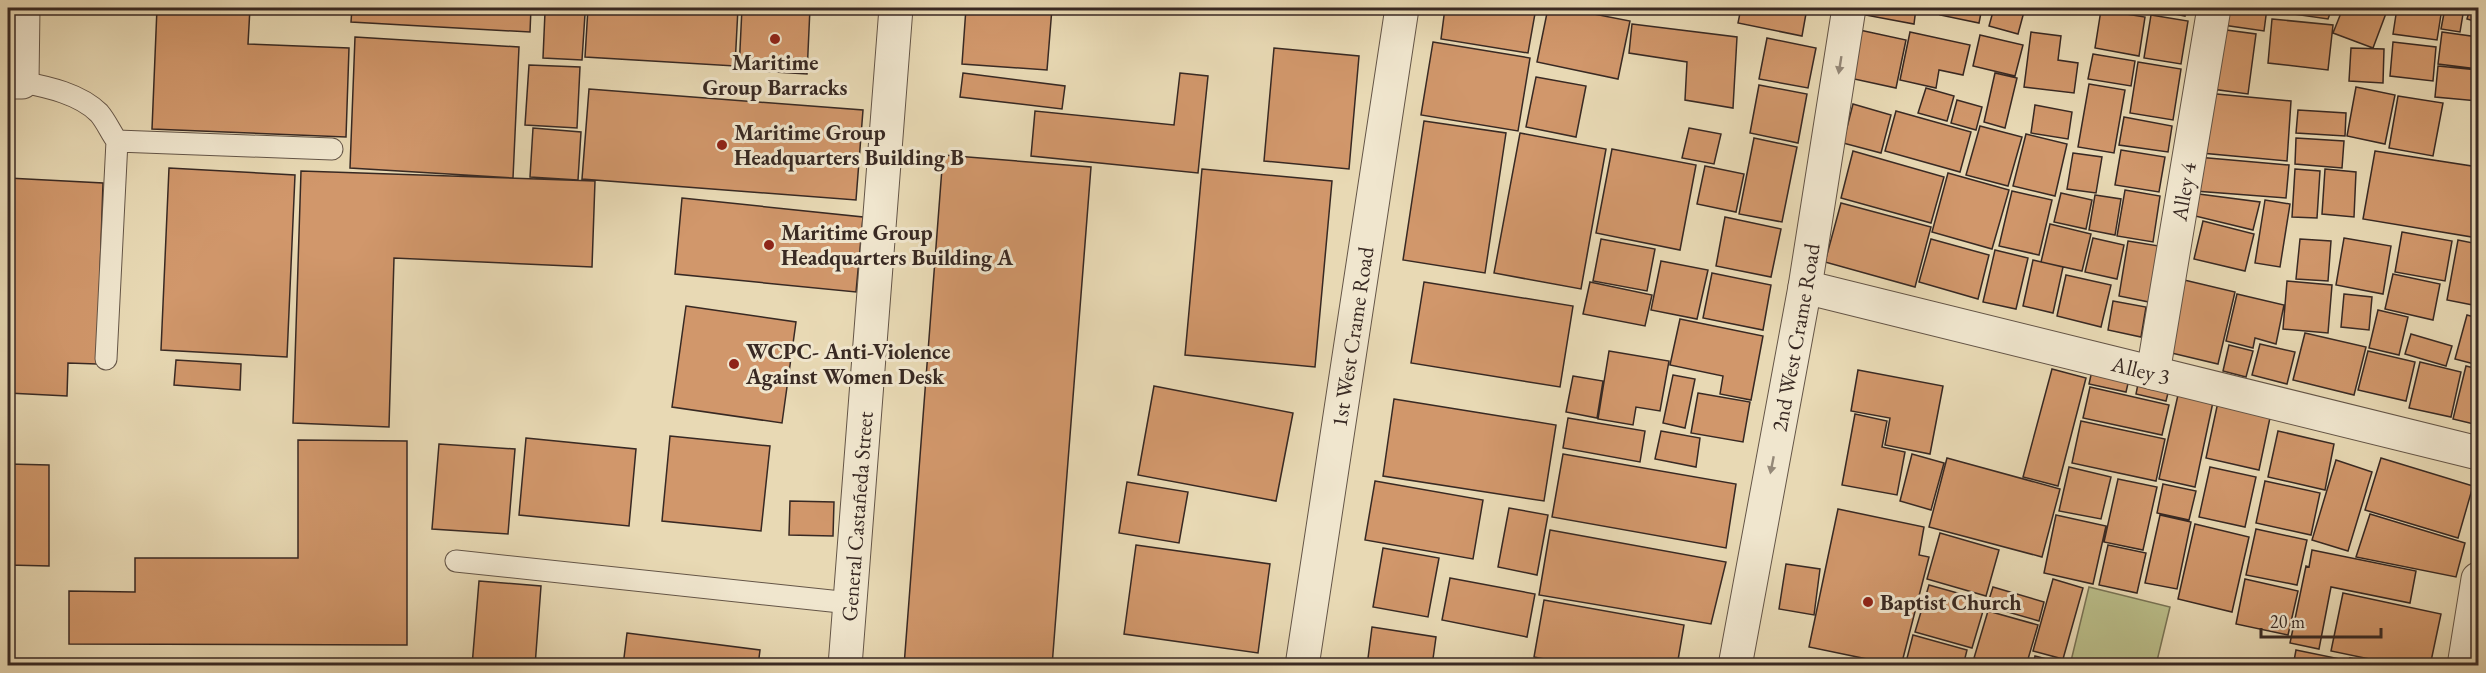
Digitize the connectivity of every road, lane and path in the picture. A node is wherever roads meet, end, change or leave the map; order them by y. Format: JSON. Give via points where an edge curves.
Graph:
{"nodes":[{"id":1,"x":23,"y":8,"type":"edge"},
{"id":2,"x":896,"y":8,"type":"edge"},
{"id":3,"x":1402,"y":8,"type":"edge"},
{"id":4,"x":1849,"y":8,"type":"edge"},
{"id":5,"x":2214,"y":8,"type":"edge"},
{"id":6,"x":15,"y":82,"type":"edge"},
{"id":7,"x":117,"y":141,"type":"junction"},
{"id":8,"x":332,"y":149,"type":"dead end"},
{"id":9,"x":1805,"y":287,"type":"junction"},
{"id":10,"x":106,"y":359,"type":"dead end"},
{"id":11,"x":2153,"y":373,"type":"junction"},
{"id":12,"x":2478,"y":453,"type":"edge"},
{"id":13,"x":456,"y":561,"type":"dead end"},
{"id":14,"x":2478,"y":579,"type":"edge"},
{"id":15,"x":850,"y":603,"type":"junction"},
{"id":16,"x":845,"y":666,"type":"edge"},
{"id":17,"x":1302,"y":666,"type":"edge"},
{"id":18,"x":1735,"y":666,"type":"edge"},
{"id":19,"x":2464,"y":666,"type":"edge"}],
"edges":[{"from":1,"to":6,"type":"street"},
{"from":2,"to":15,"type":"street","name":"General Castañeda Street"},
{"from":3,"to":17,"type":"street","name":"1st West Crame Road"},
{"from":4,"to":9,"type":"street","name":"2nd West Crame Road","one_way":true},
{"from":5,"to":11,"type":"street","name":"Alley 4"},
{"from":6,"to":7,"type":"lane","via":[[52,88],[75,98],[99,113]]},
{"from":7,"to":8,"type":"lane"},
{"from":7,"to":10,"type":"lane"},
{"from":9,"to":11,"type":"street","name":"Alley 3"},
{"from":9,"to":18,"type":"street","name":"2nd West Crame Road","one_way":true},
{"from":11,"to":12,"type":"street","name":"Alley 3"},
{"from":13,"to":15,"type":"lane"},
{"from":14,"to":19,"type":"street"},
{"from":15,"to":16,"type":"street","name":"General Castañeda Street"}]}
